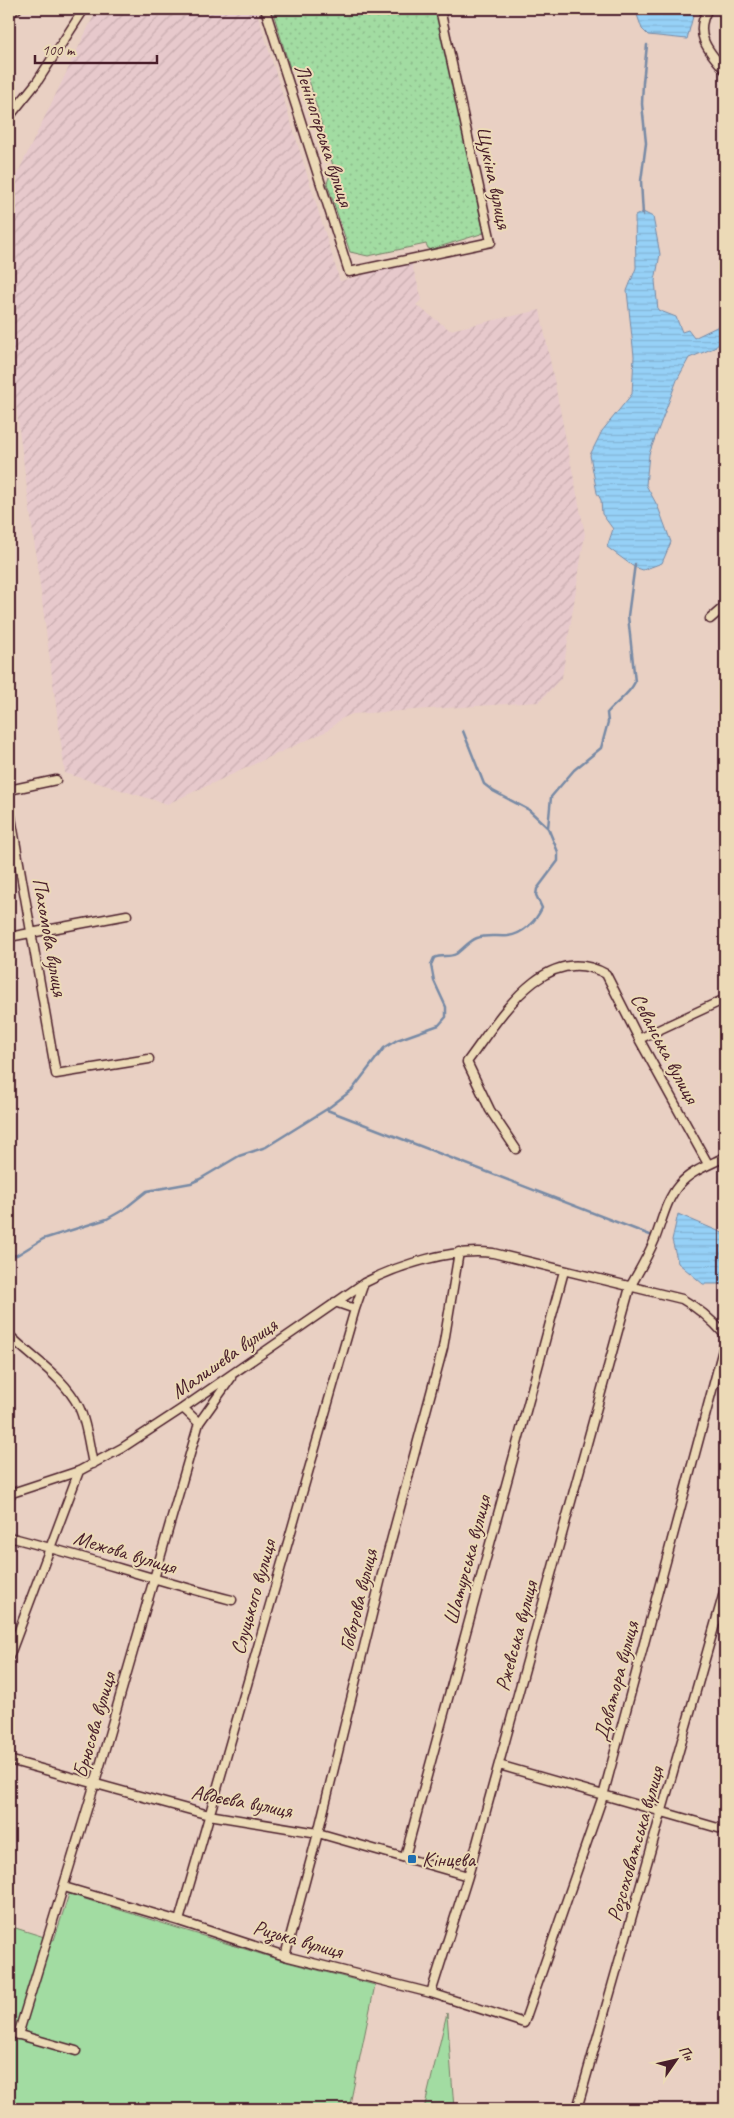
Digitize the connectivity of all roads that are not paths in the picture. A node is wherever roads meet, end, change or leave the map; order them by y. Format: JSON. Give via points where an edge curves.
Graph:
{"nodes":[{"id":1,"x":17,"y":9,"type":"edge"},
{"id":2,"x":84,"y":9,"type":"edge"},
{"id":3,"x":265,"y":9,"type":"edge"},
{"id":4,"x":440,"y":9,"type":"edge"},
{"id":5,"x":708,"y":9,"type":"edge"},
{"id":6,"x":9,"y":12,"type":"edge"},
{"id":7,"x":725,"y":70,"type":"edge"},
{"id":8,"x":9,"y":117,"type":"edge"},
{"id":9,"x":349,"y":272,"type":"joint"},
{"id":10,"x":725,"y":606,"type":"edge"},
{"id":11,"x":710,"y":619,"type":"dead end"},
{"id":12,"x":56,"y":780,"type":"dead end"},
{"id":13,"x":9,"y":790,"type":"edge"},
{"id":14,"x":9,"y":806,"type":"edge"},
{"id":15,"x":127,"y":915,"type":"dead end"},
{"id":16,"x":32,"y":932,"type":"junction"},
{"id":17,"x":9,"y":937,"type":"edge"},
{"id":18,"x":725,"y":999,"type":"edge"},
{"id":19,"x":639,"y":1039,"type":"junction"},
{"id":20,"x":149,"y":1058,"type":"dead end"},
{"id":21,"x":516,"y":1149,"type":"dead end"},
{"id":22,"x":725,"y":1157,"type":"edge"},
{"id":23,"x":708,"y":1164,"type":"junction"},
{"id":24,"x":459,"y":1252,"type":"junction"},
{"id":25,"x":564,"y":1271,"type":"junction"},
{"id":26,"x":364,"y":1283,"type":"junction"},
{"id":27,"x":630,"y":1287,"type":"junction"},
{"id":28,"x":335,"y":1302,"type":"junction"},
{"id":29,"x":355,"y":1309,"type":"junction"},
{"id":30,"x":9,"y":1335,"type":"edge"},
{"id":31,"x":725,"y":1336,"type":"edge"},
{"id":32,"x":725,"y":1342,"type":"edge"},
{"id":33,"x":235,"y":1372,"type":"junction"},
{"id":34,"x":183,"y":1408,"type":"junction"},
{"id":35,"x":199,"y":1423,"type":"junction"},
{"id":36,"x":93,"y":1464,"type":"junction"},
{"id":37,"x":79,"y":1472,"type":"junction"},
{"id":38,"x":9,"y":1494,"type":"edge"},
{"id":39,"x":9,"y":1537,"type":"edge"},
{"id":40,"x":50,"y":1548,"type":"junction"},
{"id":41,"x":155,"y":1580,"type":"junction"},
{"id":42,"x":725,"y":1588,"type":"edge"},
{"id":43,"x":232,"y":1600,"type":"dead end"},
{"id":44,"x":9,"y":1657,"type":"edge"},
{"id":45,"x":9,"y":1760,"type":"edge"},
{"id":46,"x":499,"y":1765,"type":"junction"},
{"id":47,"x":95,"y":1783,"type":"junction"},
{"id":48,"x":603,"y":1796,"type":"junction"},
{"id":49,"x":663,"y":1812,"type":"junction"},
{"id":50,"x":209,"y":1814,"type":"junction"},
{"id":51,"x":725,"y":1830,"type":"edge"},
{"id":52,"x":318,"y":1833,"type":"junction"},
{"id":53,"x":405,"y":1858,"type":"junction"},
{"id":54,"x":468,"y":1876,"type":"junction"},
{"id":55,"x":64,"y":1887,"type":"junction"},
{"id":56,"x":179,"y":1921,"type":"junction"},
{"id":57,"x":285,"y":1956,"type":"junction"},
{"id":58,"x":431,"y":1993,"type":"junction"},
{"id":59,"x":524,"y":2023,"type":"joint"},
{"id":60,"x":9,"y":2032,"type":"edge"},
{"id":61,"x":18,"y":2035,"type":"junction"},
{"id":62,"x":76,"y":2051,"type":"dead end"},
{"id":63,"x":577,"y":2109,"type":"edge"}],
"edges":[{"from":1,"to":6,"type":"street"},
{"from":2,"to":8,"type":"street","via":[[37,82]]},
{"from":3,"to":9,"type":"street","name":"Леніногорська вулиця"},
{"from":4,"to":9,"type":"street","name":"Щукіна вулиця","via":[[490,242]]},
{"from":5,"to":7,"type":"street","via":[[702,19],[702,34],[705,44]]},
{"from":10,"to":11,"type":"street"},
{"from":12,"to":13,"type":"street"},
{"from":14,"to":16,"type":"street","name":"Пахомова вулиця"},
{"from":15,"to":16,"type":"street"},
{"from":16,"to":17,"type":"street"},
{"from":16,"to":20,"type":"street","name":"Пахомова вулиця","via":[[56,1074]]},
{"from":18,"to":19,"type":"street"},
{"from":19,"to":21,"type":"street","name":"Севанська вулиця","via":[[606,974],[596,968],[564,967],[538,978],[516,997],[467,1062],[490,1110]]},
{"from":19,"to":23,"type":"street","name":"Севанська вулиця"},
{"from":22,"to":23,"type":"street"},
{"from":23,"to":27,"type":"street","via":[[688,1176],[671,1197],[655,1240]]},
{"from":24,"to":25,"type":"street","name":"Малишева вулиця","via":[[493,1253]]},
{"from":24,"to":26,"type":"street","name":"Малишева вулиця","via":[[397,1268]]},
{"from":24,"to":52,"type":"street","name":"Говорова вулиця","via":[[441,1356],[381,1578]]},
{"from":25,"to":27,"type":"street","name":"Малишева вулиця"},
{"from":25,"to":53,"type":"street","name":"Шатурська вулиця"},
{"from":26,"to":28,"type":"street","name":"Малишева вулиця"},
{"from":26,"to":29,"type":"street","name":"Слуцького вулиця"},
{"from":27,"to":31,"type":"street","name":"Малишева вулиця","via":[[696,1306]]},
{"from":27,"to":46,"type":"street","name":"Ржевська вулиця"},
{"from":28,"to":29,"type":"street"},
{"from":28,"to":33,"type":"street","name":"Малишева вулиця"},
{"from":29,"to":50,"type":"street","name":"Слуцького вулиця"},
{"from":30,"to":36,"type":"street","via":[[58,1378],[72,1396],[83,1419]]},
{"from":32,"to":48,"type":"street","name":"Доватора вулиця"},
{"from":33,"to":34,"type":"street","name":"Малишева вулиця"},
{"from":33,"to":35,"type":"street","name":"Брюсова вулиця"},
{"from":34,"to":35,"type":"street"},
{"from":34,"to":36,"type":"street","name":"Малишева вулиця"},
{"from":35,"to":41,"type":"street","name":"Брюсова вулиця"},
{"from":36,"to":37,"type":"street","name":"Малишева вулиця"},
{"from":37,"to":38,"type":"street","name":"Малишева вулиця"},
{"from":37,"to":40,"type":"street"},
{"from":39,"to":40,"type":"street","name":"Межова вулиця"},
{"from":40,"to":41,"type":"street","name":"Межова вулиця"},
{"from":40,"to":44,"type":"street"},
{"from":41,"to":43,"type":"street","name":"Межова вулиця"},
{"from":41,"to":47,"type":"street","name":"Брюсова вулиця"},
{"from":42,"to":49,"type":"street","name":"Розсоховатська вулиця"},
{"from":45,"to":47,"type":"street","name":"Авдєєва вулиця"},
{"from":46,"to":48,"type":"street"},
{"from":46,"to":54,"type":"street","name":"Ржевська вулиця"},
{"from":47,"to":50,"type":"street","name":"Авдєєва вулиця"},
{"from":47,"to":55,"type":"street","name":"Брюсова вулиця"},
{"from":48,"to":49,"type":"street"},
{"from":48,"to":59,"type":"street","name":"Доватора вулиця"},
{"from":49,"to":51,"type":"street"},
{"from":49,"to":63,"type":"street","name":"Розсоховатська вулиця"},
{"from":50,"to":52,"type":"street","name":"Авдєєва вулиця"},
{"from":50,"to":56,"type":"street","name":"Слуцького вулиця"},
{"from":52,"to":53,"type":"street","name":"Авдєєва вулиця"},
{"from":52,"to":57,"type":"street","name":"Говорова вулиця"},
{"from":53,"to":54,"type":"street","name":"Авдєєва вулиця"},
{"from":54,"to":58,"type":"street","name":"Ржевська вулиця"},
{"from":55,"to":56,"type":"street","name":"Ризька вулиця"},
{"from":55,"to":61,"type":"street","name":"Брюсова вулиця"},
{"from":56,"to":57,"type":"street","name":"Ризька вулиця"},
{"from":57,"to":58,"type":"street","name":"Ризька вулиця"},
{"from":58,"to":59,"type":"street","name":"Ризька вулиця"},
{"from":60,"to":61,"type":"street"},
{"from":61,"to":62,"type":"street"}]}
